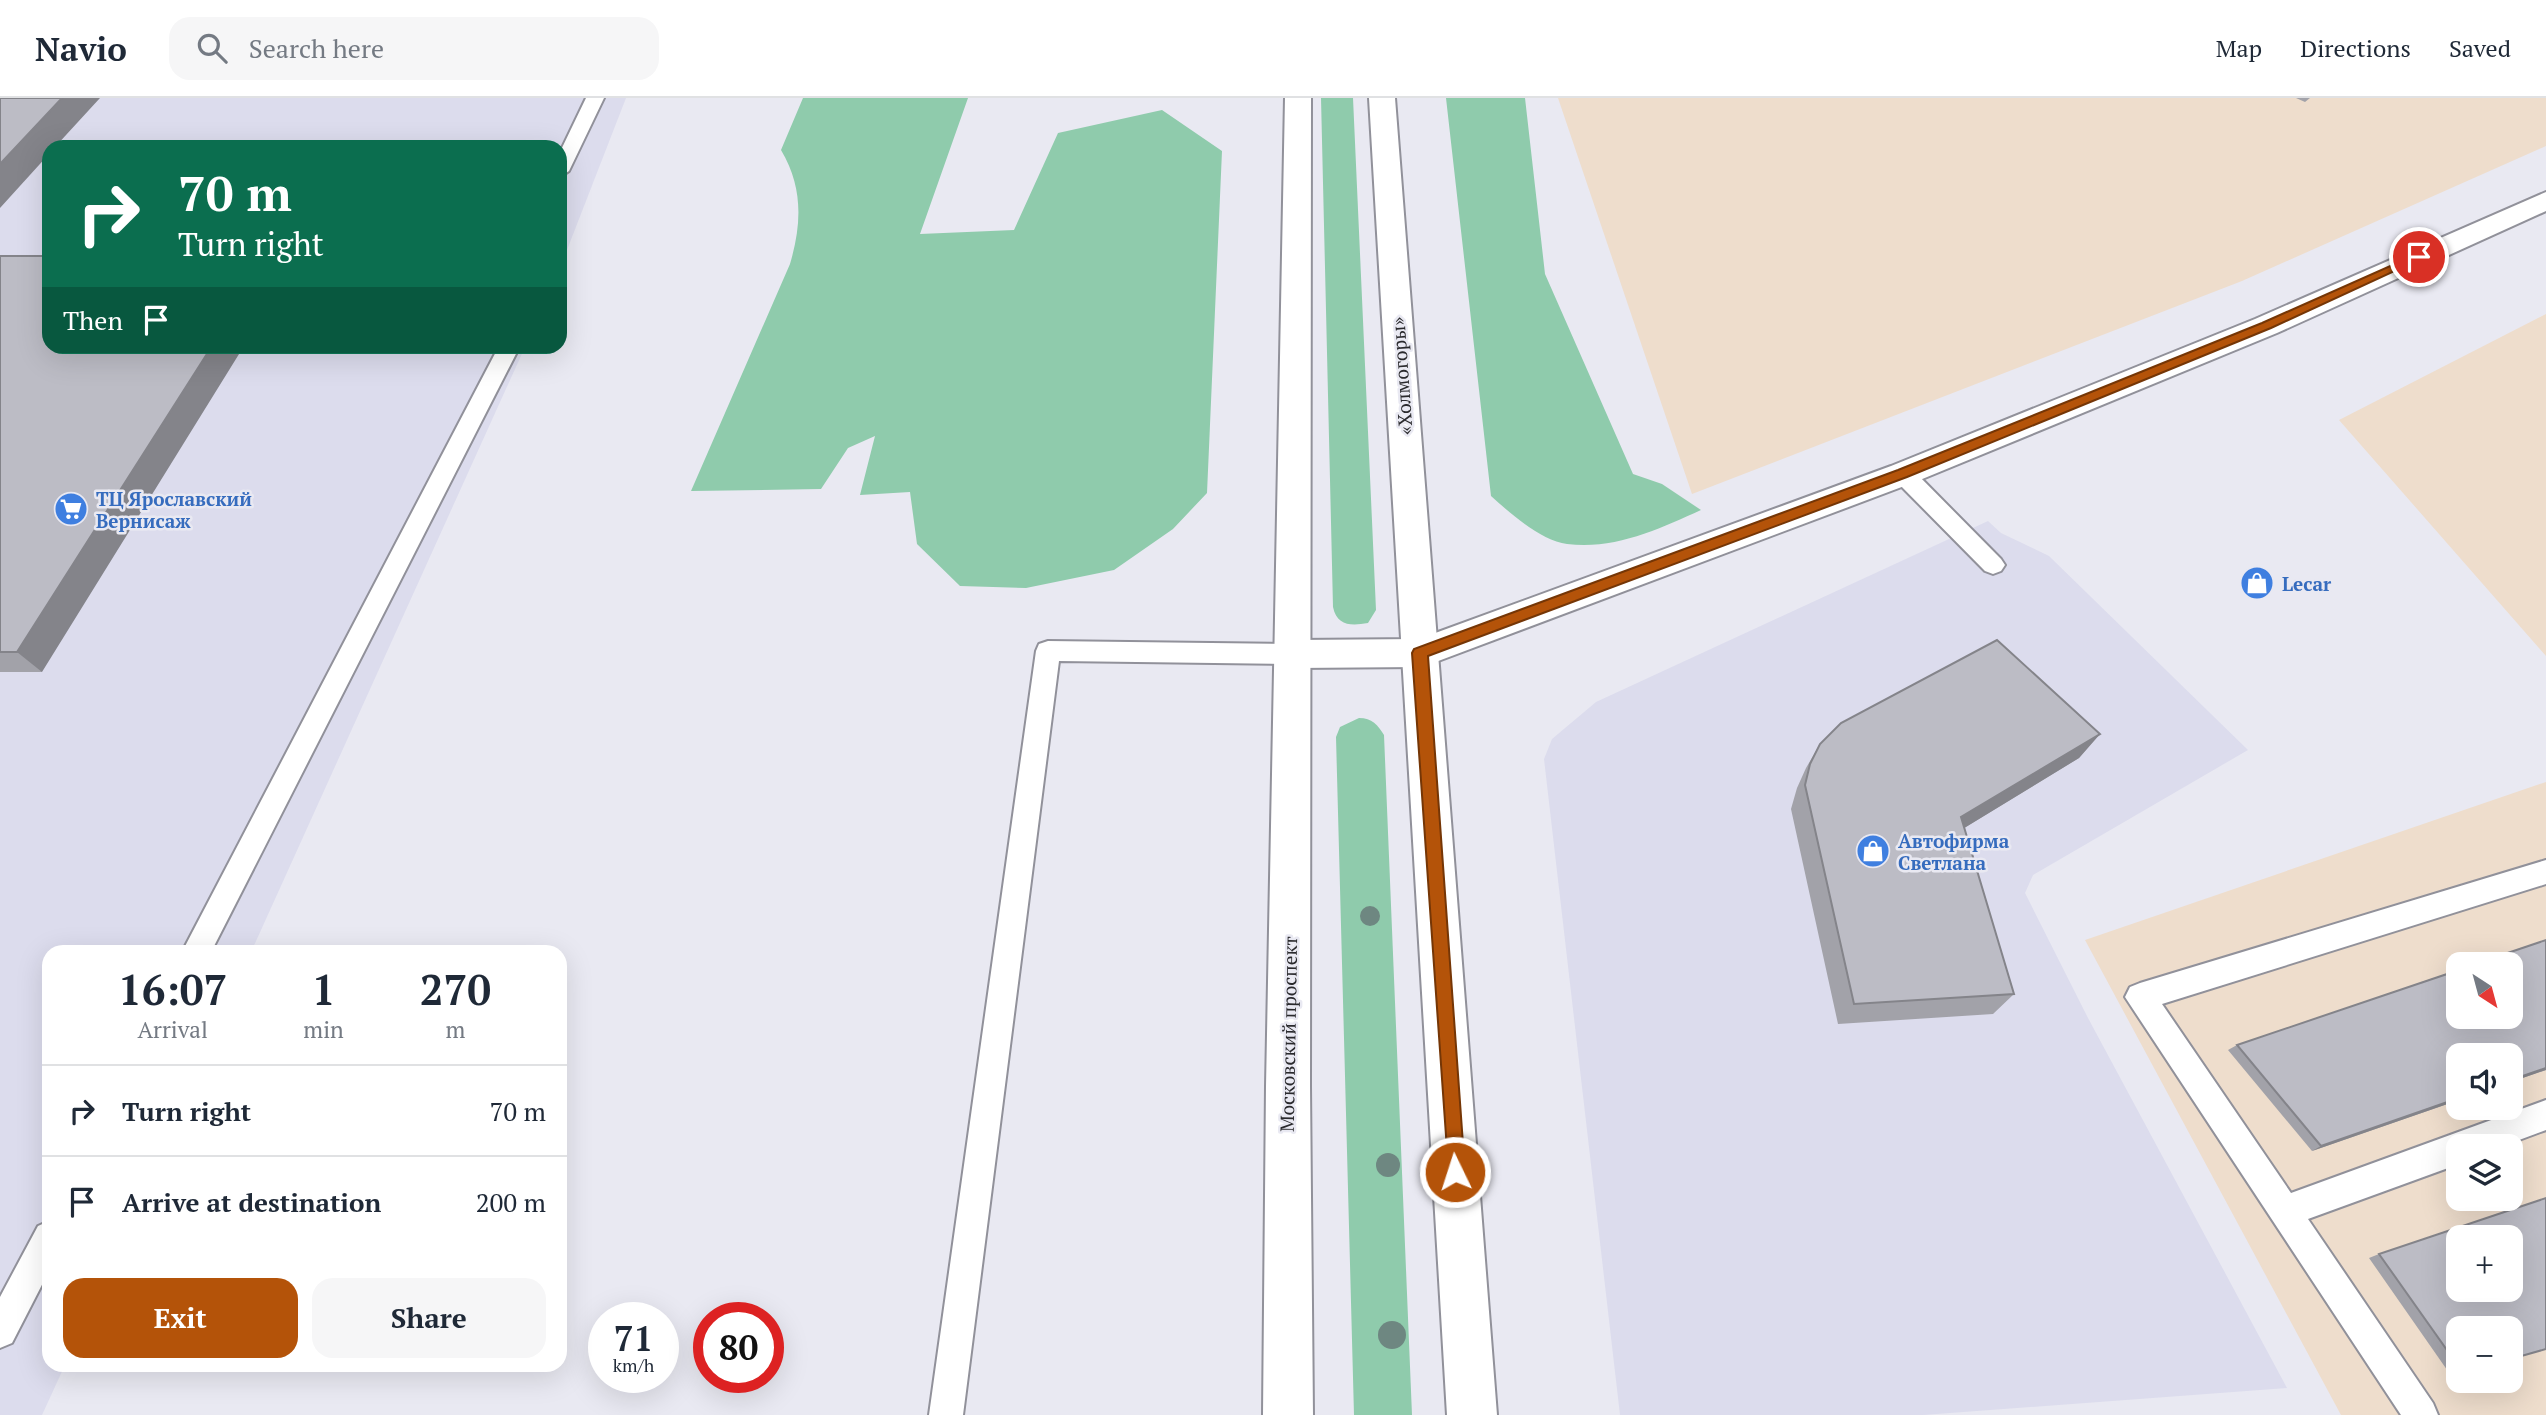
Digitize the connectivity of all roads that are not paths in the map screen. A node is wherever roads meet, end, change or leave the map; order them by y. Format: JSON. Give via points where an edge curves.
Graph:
{"nodes":[{"id":1,"x":595,"y":98,"type":"edge"},
{"id":2,"x":1298,"y":98,"type":"edge"},
{"id":3,"x":1382,"y":98,"type":"edge"},
{"id":4,"x":567,"y":156,"type":"edge"},
{"id":5,"x":2546,"y":200,"type":"edge"},
{"id":6,"x":506,"y":354,"type":"edge"},
{"id":7,"x":1903,"y":474,"type":"junction"},
{"id":8,"x":1993,"y":565,"type":"dead end"},
{"id":9,"x":1420,"y":653,"type":"junction"},
{"id":10,"x":1296,"y":654,"type":"junction"},
{"id":11,"x":2546,"y":872,"type":"edge"},
{"id":12,"x":200,"y":945,"type":"edge"},
{"id":13,"x":2546,"y":1115,"type":"edge"},
{"id":14,"x":2495,"y":1134,"type":"edge"},
{"id":15,"x":2446,"y":1152,"type":"edge"},
{"id":16,"x":2283,"y":1212,"type":"junction"},
{"id":17,"x":42,"y":1250,"type":"edge"},
{"id":18,"x":0,"y":1331,"type":"edge"},
{"id":19,"x":946,"y":1415,"type":"edge"},
{"id":20,"x":1288,"y":1415,"type":"edge"},
{"id":21,"x":1472,"y":1415,"type":"edge"},
{"id":22,"x":2421,"y":1415,"type":"edge"}],
"edges":[{"from":1,"to":4,"type":"lane"},
{"from":2,"to":10,"type":"main road"},
{"from":3,"to":9,"type":"main road","name":"«Холмогоры»"},
{"from":5,"to":7,"type":"main road","via":[[2266,326]]},
{"from":6,"to":12,"type":"lane"},
{"from":7,"to":8,"type":"lane"},
{"from":7,"to":9,"type":"main road"},
{"from":9,"to":10,"type":"main road"},
{"from":9,"to":21,"type":"main road"},
{"from":10,"to":19,"type":"lane","via":[[1048,651]]},
{"from":10,"to":20,"type":"main road","name":"Московский проспект","via":[[1285,1166]]},
{"from":11,"to":16,"type":"lane","via":[[2140,997]]},
{"from":13,"to":14,"type":"lane"},
{"from":15,"to":16,"type":"lane"},
{"from":16,"to":22,"type":"lane"},
{"from":17,"to":18,"type":"lane"}]}
